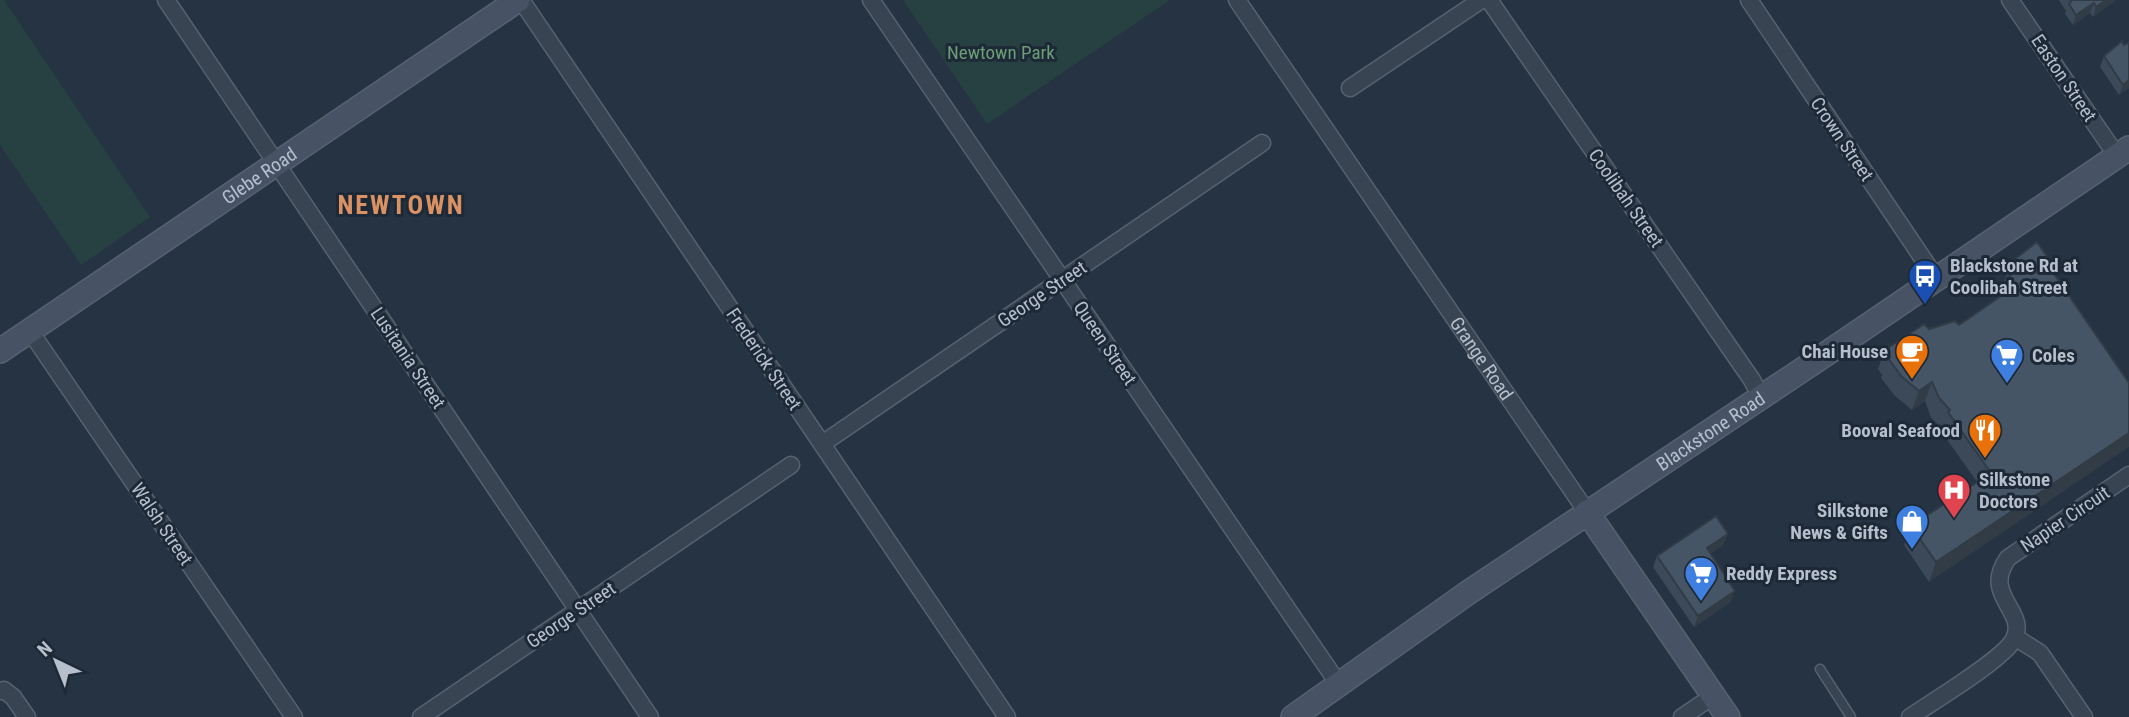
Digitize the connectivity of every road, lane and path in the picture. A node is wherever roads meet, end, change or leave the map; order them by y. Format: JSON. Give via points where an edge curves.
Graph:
{"nodes":[{"id":1,"x":166,"y":0,"type":"edge"},
{"id":2,"x":519,"y":0,"type":"edge"},
{"id":3,"x":871,"y":0,"type":"edge"},
{"id":4,"x":1237,"y":0,"type":"edge"},
{"id":5,"x":1481,"y":0,"type":"edge"},
{"id":6,"x":1489,"y":0,"type":"edge"},
{"id":7,"x":1749,"y":0,"type":"edge"},
{"id":8,"x":2010,"y":0,"type":"edge"},
{"id":9,"x":1350,"y":88,"type":"dead end"},
{"id":10,"x":1262,"y":144,"type":"dead end"},
{"id":11,"x":2123,"y":152,"type":"edge"},
{"id":12,"x":276,"y":163,"type":"junction"},
{"id":13,"x":1936,"y":278,"type":"junction"},
{"id":14,"x":1062,"y":280,"type":"junction"},
{"id":15,"x":30,"y":331,"type":"junction"},
{"id":16,"x":0,"y":351,"type":"edge"},
{"id":17,"x":1761,"y":397,"type":"junction"},
{"id":18,"x":822,"y":444,"type":"junction"},
{"id":19,"x":791,"y":465,"type":"dead end"},
{"id":20,"x":2129,"y":475,"type":"edge"},
{"id":21,"x":1587,"y":512,"type":"junction"},
{"id":22,"x":578,"y":610,"type":"junction"},
{"id":23,"x":2015,"y":637,"type":"junction"},
{"id":24,"x":1820,"y":669,"type":"dead end"},
{"id":25,"x":1340,"y":685,"type":"junction"},
{"id":26,"x":2,"y":691,"type":"edge"},
{"id":27,"x":1713,"y":696,"type":"junction"},
{"id":28,"x":26,"y":717,"type":"edge"},
{"id":29,"x":294,"y":717,"type":"edge"},
{"id":30,"x":421,"y":717,"type":"edge"},
{"id":31,"x":650,"y":717,"type":"edge"},
{"id":32,"x":1007,"y":717,"type":"edge"},
{"id":33,"x":1293,"y":717,"type":"edge"},
{"id":34,"x":1682,"y":717,"type":"edge"},
{"id":35,"x":1728,"y":717,"type":"edge"},
{"id":36,"x":1851,"y":717,"type":"edge"},
{"id":37,"x":1910,"y":717,"type":"edge"},
{"id":38,"x":2084,"y":717,"type":"edge"}],
"edges":[{"from":1,"to":12,"type":"street","name":"Lusitania Street"},
{"from":2,"to":12,"type":"main road","name":"Glebe Road"},
{"from":2,"to":18,"type":"street","name":"Frederick Street"},
{"from":3,"to":14,"type":"street","name":"Queen Street"},
{"from":4,"to":21,"type":"street","name":"Grange Road"},
{"from":5,"to":9,"type":"street"},
{"from":6,"to":17,"type":"street","name":"Coolibah Street"},
{"from":7,"to":13,"type":"street","name":"Crown Street"},
{"from":8,"to":11,"type":"street","name":"Easton Street"},
{"from":10,"to":14,"type":"street","name":"George Street"},
{"from":11,"to":13,"type":"main road","name":"Blackstone Road"},
{"from":12,"to":15,"type":"main road","name":"Glebe Road"},
{"from":12,"to":22,"type":"street","name":"Lusitania Street"},
{"from":13,"to":17,"type":"main road","name":"Blackstone Road"},
{"from":14,"to":18,"type":"street","name":"George Street"},
{"from":14,"to":25,"type":"street","name":"Queen Street"},
{"from":15,"to":16,"type":"main road","name":"Glebe Road"},
{"from":15,"to":29,"type":"street","name":"Walsh Street"},
{"from":17,"to":21,"type":"main road","name":"Blackstone Road"},
{"from":18,"to":32,"type":"street","name":"Frederick Street"},
{"from":19,"to":22,"type":"street","name":"George Street"},
{"from":20,"to":23,"type":"street","name":"Napier Circuit","via":[[2008,558],[1999,585],[2012,613]]},
{"from":21,"to":25,"type":"main road","name":"Blackstone Road"},
{"from":21,"to":27,"type":"main road","name":"Grange Road"},
{"from":22,"to":30,"type":"street","name":"George Street"},
{"from":22,"to":31,"type":"street","name":"Lusitania Street"},
{"from":23,"to":37,"type":"street","via":[[2001,654]]},
{"from":23,"to":38,"type":"street","via":[[2040,653]]},
{"from":24,"to":36,"type":"lane"},
{"from":25,"to":33,"type":"main road","name":"Blackstone Road"},
{"from":26,"to":28,"type":"street","via":[[13,697]]},
{"from":27,"to":34,"type":"street"},
{"from":27,"to":35,"type":"main road","name":"Grange Road"}]}
